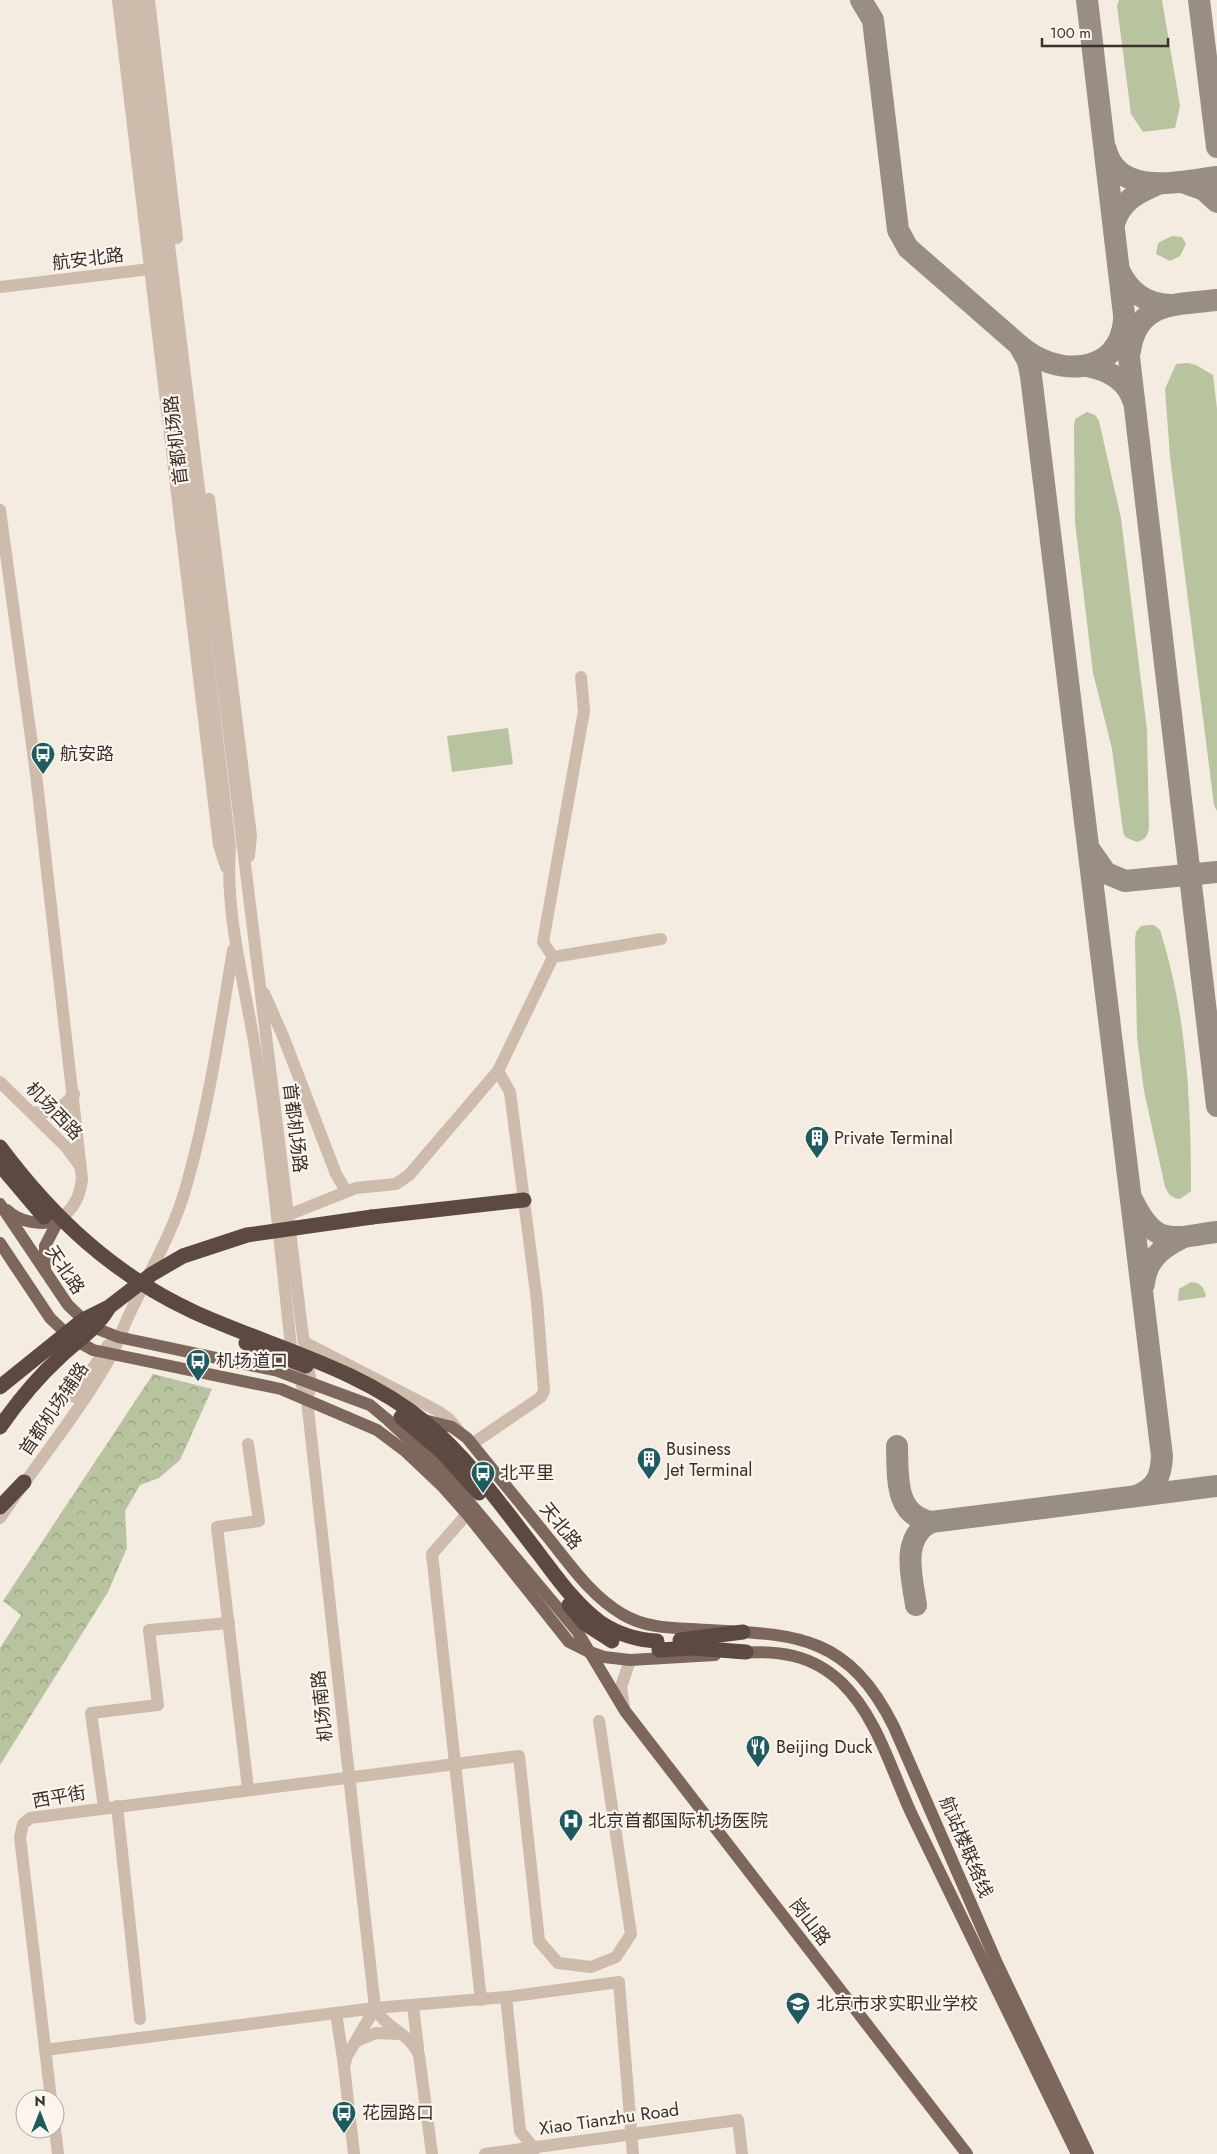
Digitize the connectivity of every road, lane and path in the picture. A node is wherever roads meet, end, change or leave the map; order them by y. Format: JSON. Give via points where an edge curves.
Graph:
{"nodes":[{"id":1,"x":118,"y":0,"type":"edge"},
{"id":2,"x":129,"y":0,"type":"edge"},
{"id":3,"x":139,"y":0,"type":"edge"},
{"id":4,"x":149,"y":0,"type":"edge"},
{"id":5,"x":166,"y":266,"type":"junction"},
{"id":6,"x":0,"y":287,"type":"edge"},
{"id":7,"x":0,"y":510,"type":"edge"},
{"id":8,"x":581,"y":677,"type":"dead end"},
{"id":9,"x":661,"y":939,"type":"dead end"},
{"id":10,"x":254,"y":940,"type":"junction"},
{"id":11,"x":234,"y":943,"type":"junction"},
{"id":12,"x":553,"y":957,"type":"junction"},
{"id":13,"x":258,"y":981,"type":"junction"},
{"id":14,"x":498,"y":1071,"type":"junction"},
{"id":15,"x":0,"y":1082,"type":"edge"},
{"id":16,"x":74,"y":1094,"type":"junction"},
{"id":17,"x":31,"y":1112,"type":"junction"},
{"id":18,"x":0,"y":1147,"type":"edge"},
{"id":19,"x":0,"y":1165,"type":"edge"},
{"id":20,"x":80,"y":1166,"type":"junction"},
{"id":21,"x":346,"y":1191,"type":"junction"},
{"id":22,"x":524,"y":1200,"type":"junction"},
{"id":23,"x":0,"y":1204,"type":"edge"},
{"id":24,"x":288,"y":1215,"type":"junction"},
{"id":25,"x":58,"y":1221,"type":"junction"},
{"id":26,"x":0,"y":1243,"type":"edge"},
{"id":27,"x":46,"y":1272,"type":"junction"},
{"id":28,"x":109,"y":1307,"type":"junction"},
{"id":29,"x":118,"y":1337,"type":"junction"},
{"id":30,"x":304,"y":1342,"type":"junction"},
{"id":31,"x":107,"y":1354,"type":"junction"},
{"id":32,"x":299,"y":1378,"type":"junction"},
{"id":33,"x":311,"y":1383,"type":"junction"},
{"id":34,"x":0,"y":1387,"type":"edge"},
{"id":35,"x":306,"y":1400,"type":"junction"},
{"id":36,"x":370,"y":1405,"type":"junction"},
{"id":37,"x":0,"y":1427,"type":"edge"},
{"id":38,"x":458,"y":1431,"type":"junction"},
{"id":39,"x":248,"y":1444,"type":"dead end"},
{"id":40,"x":472,"y":1444,"type":"junction"},
{"id":41,"x":24,"y":1482,"type":"junction"},
{"id":42,"x":0,"y":1507,"type":"edge"},
{"id":43,"x":467,"y":1514,"type":"junction"},
{"id":44,"x":0,"y":1518,"type":"edge"},
{"id":45,"x":229,"y":1623,"type":"junction"},
{"id":46,"x":743,"y":1632,"type":"junction"},
{"id":47,"x":658,"y":1646,"type":"junction"},
{"id":48,"x":587,"y":1651,"type":"junction"},
{"id":49,"x":746,"y":1652,"type":"junction"},
{"id":50,"x":630,"y":1660,"type":"junction"},
{"id":51,"x":625,"y":1711,"type":"junction"},
{"id":52,"x":599,"y":1721,"type":"dead end"},
{"id":53,"x":456,"y":1763,"type":"junction"},
{"id":54,"x":347,"y":1776,"type":"junction"},
{"id":55,"x":248,"y":1788,"type":"junction"},
{"id":56,"x":117,"y":1806,"type":"junction"},
{"id":57,"x":104,"y":1807,"type":"junction"},
{"id":58,"x":591,"y":1968,"type":"junction"},
{"id":59,"x":591,"y":1986,"type":"junction"},
{"id":60,"x":506,"y":1997,"type":"junction"},
{"id":61,"x":481,"y":2000,"type":"junction"},
{"id":62,"x":413,"y":2006,"type":"junction"},
{"id":63,"x":374,"y":2008,"type":"junction"},
{"id":64,"x":336,"y":2013,"type":"junction"},
{"id":65,"x":140,"y":2019,"type":"dead end"},
{"id":66,"x":400,"y":2034,"type":"junction"},
{"id":67,"x":357,"y":2041,"type":"junction"},
{"id":68,"x":45,"y":2050,"type":"junction"},
{"id":69,"x":419,"y":2055,"type":"junction"},
{"id":70,"x":344,"y":2066,"type":"junction"},
{"id":71,"x":50,"y":2089,"type":"edge"},
{"id":72,"x":631,"y":2133,"type":"junction"},
{"id":73,"x":56,"y":2139,"type":"edge"},
{"id":74,"x":533,"y":2150,"type":"edge"},
{"id":75,"x":58,"y":2154,"type":"edge"},
{"id":76,"x":354,"y":2154,"type":"edge"},
{"id":77,"x":432,"y":2154,"type":"edge"},
{"id":78,"x":485,"y":2154,"type":"edge"},
{"id":79,"x":633,"y":2154,"type":"edge"},
{"id":80,"x":742,"y":2154,"type":"edge"},
{"id":81,"x":967,"y":2154,"type":"edge"},
{"id":82,"x":1077,"y":2154,"type":"edge"},
{"id":83,"x":1088,"y":2154,"type":"edge"}],
"edges":[{"from":1,"to":5,"type":"street","name":"首都机场路"},
{"from":2,"to":5,"type":"street","name":"首都机场路"},
{"from":3,"to":5,"type":"street","name":"首都机场路"},
{"from":4,"to":5,"type":"street","name":"首都机场路"},
{"from":5,"to":6,"type":"street","name":"航安北路"},
{"from":5,"to":10,"type":"street","name":"首都机场路"},
{"from":5,"to":11,"type":"street","name":"首都机场路","via":[[219,845],[228,874]]},
{"from":7,"to":16,"type":"street"},
{"from":8,"to":12,"type":"street","via":[[584,711],[542,942]]},
{"from":9,"to":12,"type":"street"},
{"from":10,"to":11,"type":"street"},
{"from":10,"to":13,"type":"street","name":"首都机场路"},
{"from":11,"to":29,"type":"street","name":"首都机场路","via":[[213,1068],[186,1188],[167,1236]]},
{"from":11,"to":32,"type":"street","name":"首都机场路","via":[[254,1047],[292,1356]]},
{"from":12,"to":14,"type":"street"},
{"from":13,"to":21,"type":"street","via":[[283,1036],[336,1174]]},
{"from":13,"to":24,"type":"street","name":"首都机场路"},
{"from":14,"to":21,"type":"street","via":[[403,1180],[396,1184]]},
{"from":14,"to":22,"type":"street","via":[[510,1092]]},
{"from":15,"to":17,"type":"street","name":"机场西路"},
{"from":16,"to":17,"type":"street","via":[[56,1110],[46,1114]]},
{"from":16,"to":20,"type":"street"},
{"from":17,"to":20,"type":"street","name":"机场西路"},
{"from":18,"to":47,"type":"highway","bridge":true,"via":[[62,1221],[98,1253],[136,1280],[195,1312],[362,1381],[410,1411],[467,1464],[585,1609],[621,1634]]},
{"from":19,"to":47,"type":"highway","bridge":true,"via":[[32,1204],[69,1241],[110,1275],[137,1292],[212,1329],[330,1376],[404,1418],[476,1489],[584,1623],[619,1644],[638,1649]]},
{"from":20,"to":25,"type":"street","via":[[79,1198]]},
{"from":21,"to":24,"type":"street"},
{"from":22,"to":28,"type":"highway","bridge":true,"via":[[262,1232],[224,1241],[168,1264]]},
{"from":22,"to":40,"type":"street","via":[[538,1301],[544,1391],[541,1397]]},
{"from":23,"to":25,"type":"main road","via":[[21,1219],[41,1223]]},
{"from":23,"to":27,"type":"main road","name":"天北路"},
{"from":24,"to":30,"type":"street","name":"首都机场路"},
{"from":25,"to":27,"type":"main road","via":[[45,1246]]},
{"from":26,"to":31,"type":"main road","via":[[59,1329],[82,1345]]},
{"from":27,"to":29,"type":"main road","name":"天北路","via":[[82,1320],[99,1331]]},
{"from":28,"to":34,"type":"highway","bridge":true,"via":[[76,1325]]},
{"from":28,"to":37,"type":"highway","bridge":true,"via":[[98,1324],[31,1386]]},
{"from":29,"to":31,"type":"street","name":"首都机场路","via":[[108,1344]]},
{"from":29,"to":32,"type":"main road"},
{"from":30,"to":33,"type":"street","name":"首都机场路"},
{"from":30,"to":38,"type":"street","via":[[438,1411]]},
{"from":31,"to":35,"type":"main road","via":[[281,1390]]},
{"from":31,"to":41,"type":"street","name":"首都机场辅路","via":[[44,1445]]},
{"from":32,"to":33,"type":"main road","name":"天北路"},
{"from":32,"to":35,"type":"street","name":"首都机场路"},
{"from":33,"to":35,"type":"street"},
{"from":33,"to":36,"type":"main road","name":"天北路"},
{"from":35,"to":43,"type":"main road","via":[[362,1423],[390,1439],[433,1477]]},
{"from":35,"to":54,"type":"street","name":"机场南路"},
{"from":36,"to":38,"type":"main road","name":"天北路","via":[[387,1413],[437,1422]]},
{"from":36,"to":48,"type":"main road","name":"天北路","via":[[426,1454],[460,1491],[577,1632]]},
{"from":38,"to":40,"type":"main road","name":"天北路"},
{"from":39,"to":45,"type":"street","via":[[259,1521],[217,1527]]},
{"from":40,"to":46,"type":"main road","name":"天北路","via":[[586,1584],[614,1609],[651,1625]]},
{"from":41,"to":42,"type":"highway"},
{"from":41,"to":44,"type":"street","name":"首都机场辅路"},
{"from":43,"to":48,"type":"main road","via":[[569,1642]]},
{"from":43,"to":53,"type":"street","via":[[432,1554]]},
{"from":45,"to":55,"type":"street"},
{"from":45,"to":57,"type":"street","via":[[149,1630],[158,1706],[91,1713]]},
{"from":46,"to":47,"type":"highway"},
{"from":46,"to":83,"type":"main road","name":"航站楼联络线","via":[[788,1636],[822,1647],[855,1670],[875,1693],[894,1727],[996,1961]]},
{"from":47,"to":49,"type":"highway"},
{"from":48,"to":50,"type":"main road"},
{"from":48,"to":51,"type":"main road","name":"岗山路"},
{"from":49,"to":50,"type":"main road","name":"航站楼联络线"},
{"from":49,"to":82,"type":"main road","name":"航站楼联络线","via":[[775,1651],[808,1660],[842,1683],[860,1705]]},
{"from":50,"to":51,"type":"street","name":"岗山路","via":[[621,1687]]},
{"from":51,"to":81,"type":"main road","name":"岗山路"},
{"from":52,"to":58,"type":"street","via":[[631,1934],[616,1957]]},
{"from":53,"to":54,"type":"street","name":"西平街"},
{"from":53,"to":58,"type":"street","name":"西平街","via":[[519,1756],[538,1941],[558,1963]]},
{"from":53,"to":61,"type":"street"},
{"from":54,"to":55,"type":"street","name":"西平街"},
{"from":54,"to":63,"type":"street","name":"机场南路"},
{"from":55,"to":56,"type":"street","name":"西平街"},
{"from":56,"to":57,"type":"street","name":"西平街"},
{"from":56,"to":65,"type":"street"},
{"from":57,"to":68,"type":"street","name":"西平街","via":[[30,1818],[23,1824],[20,1837]]},
{"from":58,"to":59,"type":"street"},
{"from":59,"to":60,"type":"street"},
{"from":59,"to":72,"type":"street","via":[[619,1982]]},
{"from":60,"to":61,"type":"street"},
{"from":60,"to":74,"type":"street","via":[[520,2131]]},
{"from":61,"to":62,"type":"street"},
{"from":62,"to":63,"type":"street"},
{"from":62,"to":69,"type":"street"},
{"from":63,"to":64,"type":"street"},
{"from":63,"to":66,"type":"street"},
{"from":63,"to":67,"type":"street"},
{"from":64,"to":68,"type":"street"},
{"from":64,"to":70,"type":"street"},
{"from":66,"to":67,"type":"street","via":[[376,2033]]},
{"from":66,"to":69,"type":"street","via":[[409,2038]]},
{"from":67,"to":70,"type":"street"},
{"from":68,"to":71,"type":"street","name":"西平街"},
{"from":69,"to":77,"type":"street"},
{"from":70,"to":76,"type":"street"},
{"from":72,"to":74,"type":"street","name":"Xiao Tianzhu Road"},
{"from":72,"to":79,"type":"street"},
{"from":72,"to":80,"type":"street","name":"Xiao Tianzhu Road","via":[[738,2120]]},
{"from":73,"to":75,"type":"street"},
{"from":74,"to":78,"type":"street","name":"Xiao Tianzhu Road"}]}
